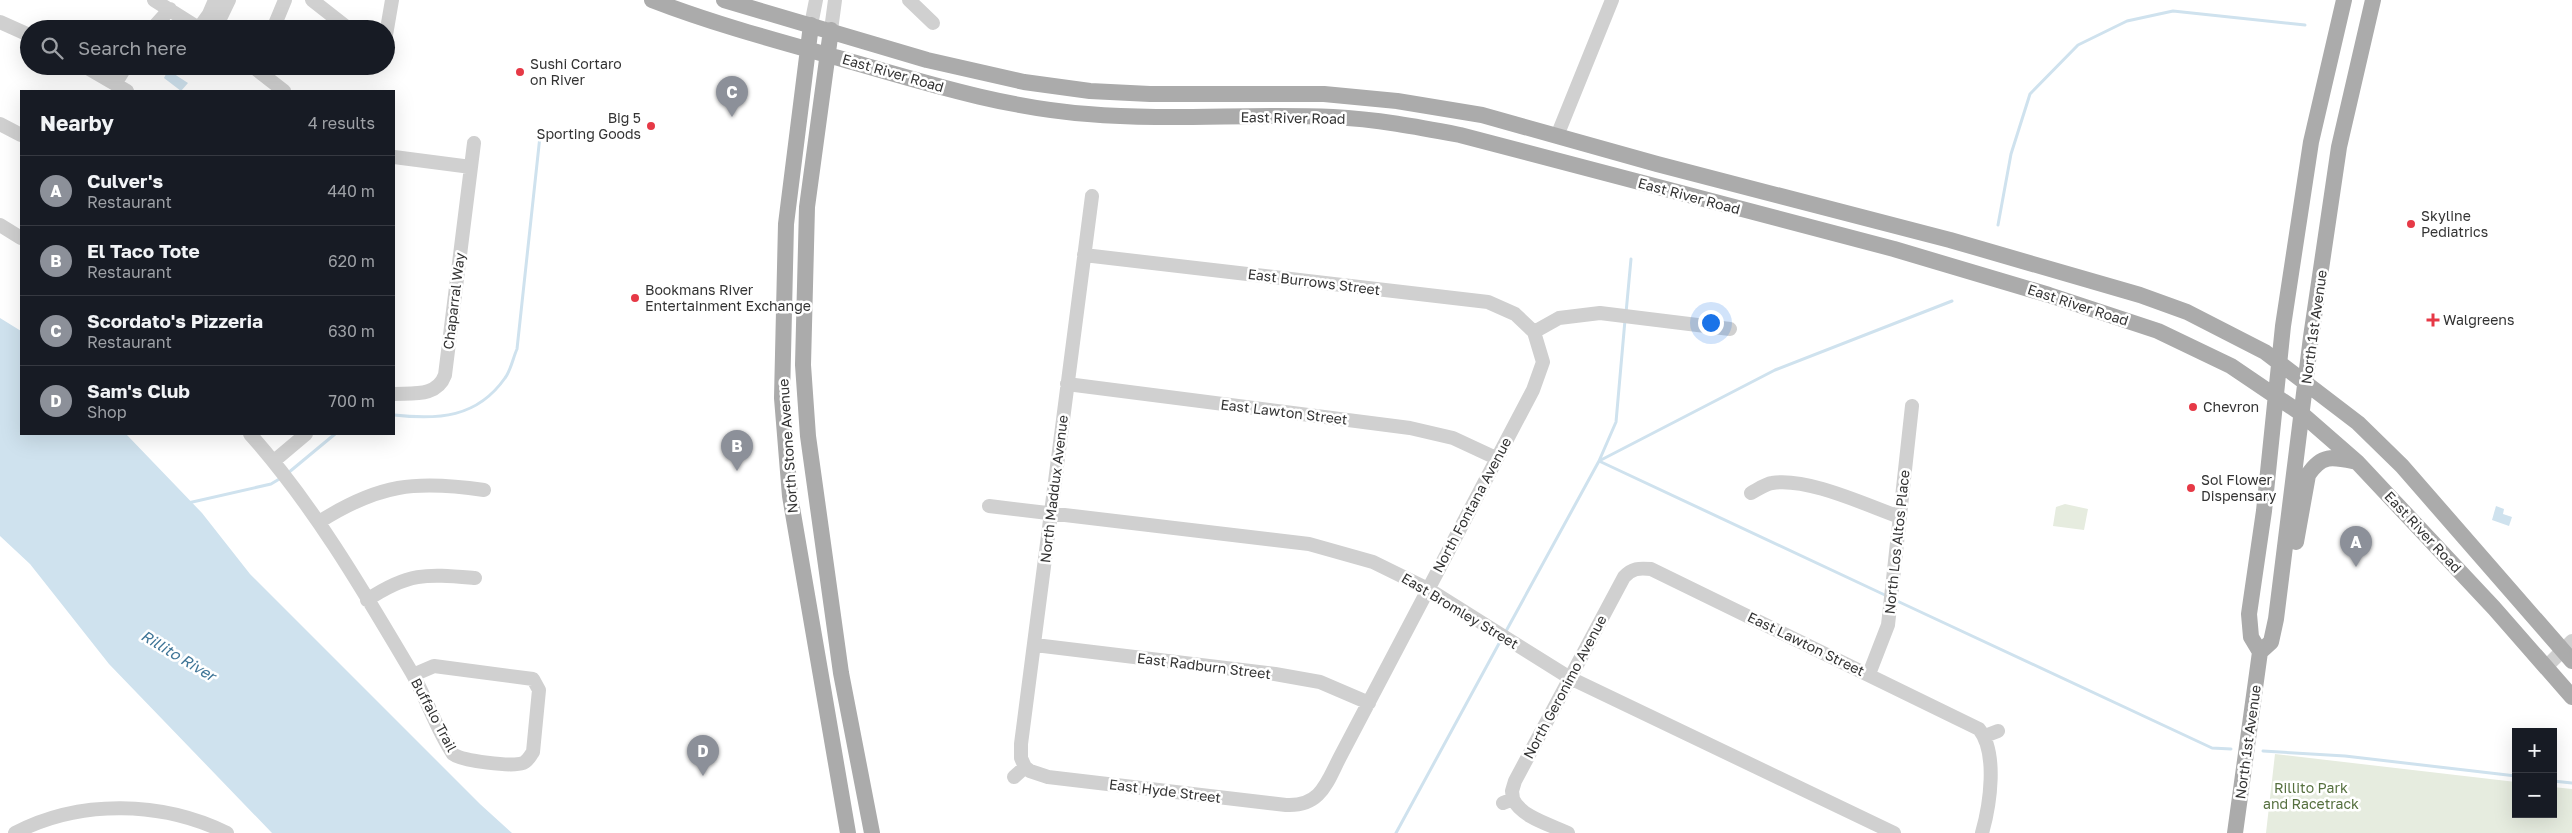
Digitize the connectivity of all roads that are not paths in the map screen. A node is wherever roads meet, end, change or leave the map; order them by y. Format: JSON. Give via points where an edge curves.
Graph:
{"nodes":[{"id":1,"x":215,"y":0,"type":"edge"},
{"id":2,"x":230,"y":0,"type":"edge"},
{"id":3,"x":285,"y":0,"type":"edge"},
{"id":4,"x":312,"y":0,"type":"edge"},
{"id":5,"x":392,"y":0,"type":"edge"},
{"id":6,"x":724,"y":0,"type":"edge"},
{"id":7,"x":816,"y":0,"type":"edge"},
{"id":8,"x":835,"y":0,"type":"edge"},
{"id":9,"x":909,"y":0,"type":"edge"},
{"id":10,"x":1612,"y":0,"type":"edge"},
{"id":11,"x":2344,"y":0,"type":"edge"},
{"id":12,"x":2373,"y":0,"type":"edge"},
{"id":13,"x":160,"y":3,"type":"edge"},
{"id":14,"x":659,"y":3,"type":"edge"},
{"id":15,"x":155,"y":20,"type":"edge"},
{"id":16,"x":187,"y":20,"type":"edge"},
{"id":17,"x":205,"y":20,"type":"edge"},
{"id":18,"x":220,"y":20,"type":"edge"},
{"id":19,"x":277,"y":20,"type":"edge"},
{"id":20,"x":338,"y":20,"type":"edge"},
{"id":21,"x":389,"y":20,"type":"edge"},
{"id":22,"x":0,"y":22,"type":"edge"},
{"id":23,"x":933,"y":23,"type":"dead end"},
{"id":24,"x":811,"y":25,"type":"junction"},
{"id":25,"x":831,"y":30,"type":"junction"},
{"id":26,"x":20,"y":31,"type":"edge"},
{"id":27,"x":808,"y":49,"type":"junction"},
{"id":28,"x":827,"y":55,"type":"junction"},
{"id":29,"x":100,"y":75,"type":"edge"},
{"id":30,"x":120,"y":75,"type":"edge"},
{"id":31,"x":264,"y":75,"type":"edge"},
{"id":32,"x":115,"y":84,"type":"junction"},
{"id":33,"x":126,"y":90,"type":"edge"},
{"id":34,"x":283,"y":90,"type":"edge"},
{"id":35,"x":1431,"y":106,"type":"junction"},
{"id":36,"x":1293,"y":117,"type":"junction"},
{"id":37,"x":0,"y":124,"type":"edge"},
{"id":38,"x":1399,"y":124,"type":"junction"},
{"id":39,"x":20,"y":134,"type":"edge"},
{"id":40,"x":1557,"y":136,"type":"junction"},
{"id":41,"x":474,"y":143,"type":"dead end"},
{"id":42,"x":395,"y":157,"type":"edge"},
{"id":43,"x":471,"y":167,"type":"junction"},
{"id":44,"x":1092,"y":196,"type":"dead end"},
{"id":45,"x":0,"y":225,"type":"edge"},
{"id":46,"x":20,"y":237,"type":"edge"},
{"id":47,"x":1084,"y":254,"type":"junction"},
{"id":48,"x":1730,"y":329,"type":"dead end"},
{"id":49,"x":1534,"y":332,"type":"junction"},
{"id":50,"x":2279,"y":361,"type":"junction"},
{"id":51,"x":2306,"y":382,"type":"junction"},
{"id":52,"x":1068,"y":384,"type":"junction"},
{"id":53,"x":395,"y":394,"type":"edge"},
{"id":54,"x":2274,"y":395,"type":"junction"},
{"id":55,"x":1912,"y":406,"type":"dead end"},
{"id":56,"x":2302,"y":414,"type":"junction"},
{"id":57,"x":251,"y":435,"type":"edge"},
{"id":58,"x":305,"y":435,"type":"edge"},
{"id":59,"x":1496,"y":458,"type":"junction"},
{"id":60,"x":2357,"y":462,"type":"junction"},
{"id":61,"x":276,"y":463,"type":"junction"},
{"id":62,"x":484,"y":490,"type":"dead end"},
{"id":63,"x":1751,"y":493,"type":"dead end"},
{"id":64,"x":989,"y":506,"type":"dead end"},
{"id":65,"x":1052,"y":514,"type":"junction"},
{"id":66,"x":1900,"y":517,"type":"junction"},
{"id":67,"x":319,"y":522,"type":"junction"},
{"id":68,"x":2283,"y":566,"type":"junction"},
{"id":69,"x":1624,"y":577,"type":"joint"},
{"id":70,"x":475,"y":578,"type":"dead end"},
{"id":71,"x":1428,"y":589,"type":"junction"},
{"id":72,"x":366,"y":600,"type":"junction"},
{"id":73,"x":1035,"y":645,"type":"junction"},
{"id":74,"x":2569,"y":651,"type":"edge"},
{"id":75,"x":2260,"y":652,"type":"junction"},
{"id":76,"x":2546,"y":668,"type":"junction"},
{"id":77,"x":1869,"y":674,"type":"junction"},
{"id":78,"x":413,"y":675,"type":"junction"},
{"id":79,"x":1570,"y":678,"type":"junction"},
{"id":80,"x":2572,"y":697,"type":"edge"},
{"id":81,"x":1369,"y":703,"type":"junction"},
{"id":82,"x":1025,"y":767,"type":"junction"},
{"id":83,"x":1014,"y":777,"type":"dead end"},
{"id":84,"x":1308,"y":803,"type":"joint"},
{"id":85,"x":15,"y":833,"type":"edge"},
{"id":86,"x":226,"y":833,"type":"edge"},
{"id":87,"x":848,"y":833,"type":"edge"},
{"id":88,"x":872,"y":833,"type":"edge"},
{"id":89,"x":1568,"y":833,"type":"edge"},
{"id":90,"x":1894,"y":833,"type":"edge"},
{"id":91,"x":1982,"y":833,"type":"edge"},
{"id":92,"x":2236,"y":833,"type":"edge"}],
"edges":[{"from":1,"to":17,"type":"street"},
{"from":2,"to":18,"type":"street"},
{"from":3,"to":19,"type":"street"},
{"from":4,"to":20,"type":"street"},
{"from":5,"to":21,"type":"street"},
{"from":6,"to":24,"type":"main road","name":"East River Road"},
{"from":7,"to":24,"type":"street"},
{"from":8,"to":25,"type":"street"},
{"from":9,"to":23,"type":"street"},
{"from":10,"to":40,"type":"street"},
{"from":11,"to":50,"type":"main road","name":"North 1st Avenue","via":[[2311,142]]},
{"from":12,"to":51,"type":"main road","name":"North 1st Avenue","via":[[2339,147]]},
{"from":13,"to":15,"type":"street"},
{"from":13,"to":16,"type":"street"},
{"from":14,"to":27,"type":"main road","name":"East River Road"},
{"from":22,"to":26,"type":"street"},
{"from":24,"to":25,"type":"main road","name":"East River Road"},
{"from":24,"to":27,"type":"main road","name":"North Stone Avenue"},
{"from":25,"to":28,"type":"main road","name":"North Stone Avenue"},
{"from":25,"to":35,"type":"main road","name":"East River Road","via":[[952,66],[1062,87],[1150,94],[1324,94]]},
{"from":27,"to":28,"type":"main road","name":"East River Road"},
{"from":27,"to":87,"type":"main road","name":"North Stone Avenue","via":[[786,224],[782,398],[790,496]]},
{"from":28,"to":36,"type":"main road","name":"East River Road","via":[[975,95],[1085,114],[1144,118]]},
{"from":28,"to":88,"type":"main road","name":"North Stone Avenue","via":[[807,207],[803,374],[808,436],[840,663]]},
{"from":29,"to":32,"type":"street"},
{"from":30,"to":32,"type":"street"},
{"from":31,"to":34,"type":"street"},
{"from":32,"to":33,"type":"street"},
{"from":35,"to":36,"type":"main road","via":[[1390,110],[1301,107]]},
{"from":35,"to":40,"type":"main road","name":"East River Road","via":[[1482,115]]},
{"from":36,"to":38,"type":"main road","name":"East River Road","via":[[1332,117]]},
{"from":37,"to":39,"type":"street"},
{"from":38,"to":40,"type":"main road","via":[[1436,119],[1542,143]]},
{"from":38,"to":54,"type":"main road","name":"East River Road","via":[[1502,144],[1894,249],[2049,295],[2183,341],[2232,366]]},
{"from":40,"to":50,"type":"main road","name":"East River Road","via":[[1950,240],[2140,295],[2187,312],[2245,340]]},
{"from":41,"to":43,"type":"street","name":"Chaparral Way"},
{"from":42,"to":43,"type":"street"},
{"from":43,"to":53,"type":"street","name":"Chaparral Way","via":[[445,375],[435,389]]},
{"from":44,"to":47,"type":"street","name":"North Maddux Avenue"},
{"from":45,"to":46,"type":"street"},
{"from":47,"to":49,"type":"street","name":"East Burrows Street","via":[[1488,302],[1515,314]]},
{"from":47,"to":52,"type":"street","name":"North Maddux Avenue"},
{"from":48,"to":49,"type":"street","via":[[1600,313],[1559,318]]},
{"from":49,"to":59,"type":"street","name":"North Fontana Avenue","via":[[1543,362],[1533,390]]},
{"from":50,"to":51,"type":"main road","name":"East River Road"},
{"from":50,"to":54,"type":"main road","name":"North 1st Avenue"},
{"from":51,"to":56,"type":"main road","name":"North 1st Avenue"},
{"from":51,"to":74,"type":"main road","name":"East River Road","via":[[2358,424],[2402,466]]},
{"from":52,"to":59,"type":"street","name":"East Lawton Street","via":[[1410,428],[1453,438]]},
{"from":52,"to":65,"type":"street","name":"North Maddux Avenue"},
{"from":54,"to":56,"type":"main road","name":"East River Road"},
{"from":54,"to":75,"type":"main road","name":"North 1st Avenue","via":[[2264,511],[2250,614],[2252,637]]},
{"from":55,"to":66,"type":"street","name":"North Los Altos Place"},
{"from":56,"to":60,"type":"main road","name":"East River Road"},
{"from":56,"to":68,"type":"main road","name":"North 1st Avenue"},
{"from":57,"to":61,"type":"street","name":"Buffalo Trail"},
{"from":58,"to":61,"type":"street"},
{"from":59,"to":71,"type":"street","name":"North Fontana Avenue"},
{"from":60,"to":68,"type":"main road","via":[[2333,457],[2314,466],[2308,475],[2298,537]]},
{"from":60,"to":76,"type":"main road","name":"East River Road"},
{"from":61,"to":67,"type":"street","name":"Buffalo Trail"},
{"from":62,"to":67,"type":"street","via":[[433,484],[388,490],[349,503]]},
{"from":63,"to":66,"type":"street","via":[[1771,482],[1796,484],[1835,493]]},
{"from":64,"to":65,"type":"street","name":"East Bromley Street"},
{"from":65,"to":71,"type":"street","name":"East Bromley Street","via":[[1309,544],[1373,562]]},
{"from":65,"to":73,"type":"street","name":"North Maddux Avenue"},
{"from":66,"to":77,"type":"street","name":"North Los Altos Place","via":[[1888,625]]},
{"from":67,"to":72,"type":"street","name":"Buffalo Trail"},
{"from":68,"to":75,"type":"main road","name":"North 1st Avenue","via":[[2272,642]]},
{"from":69,"to":77,"type":"street","name":"East Lawton Street","via":[[1639,568],[1651,569]]},
{"from":69,"to":79,"type":"street","name":"North Geronimo Avenue"},
{"from":70,"to":72,"type":"street","via":[[434,575],[410,578],[390,584]]},
{"from":71,"to":79,"type":"street","name":"East Bromley Street"},
{"from":71,"to":81,"type":"street","name":"North Fontana Avenue"},
{"from":72,"to":78,"type":"street","name":"Buffalo Trail"},
{"from":73,"to":81,"type":"street","name":"East Radburn Street","via":[[1275,674],[1320,682]]},
{"from":73,"to":82,"type":"street","name":"North Maddux Avenue","via":[[1020,752]]},
{"from":74,"to":76,"type":"street"},
{"from":75,"to":92,"type":"main road","name":"North 1st Avenue"},
{"from":76,"to":80,"type":"main road","name":"East River Road"},
{"from":77,"to":91,"type":"street","name":"East Lawton Street","via":[[1991,734],[1986,820]]},
{"from":78,"to":78,"type":"street","name":"Buffalo Trail","via":[[449,748],[458,757],[514,765],[529,758],[533,752],[539,690],[533,679],[434,666]]},
{"from":79,"to":89,"type":"street","name":"North Geronimo Avenue","via":[[1515,781],[1508,801]]},
{"from":79,"to":90,"type":"street","name":"East Bromley Street"},
{"from":81,"to":84,"type":"street","name":"North Fontana Avenue","via":[[1322,791]]},
{"from":82,"to":83,"type":"street"},
{"from":82,"to":84,"type":"street","name":"East Hyde Street","via":[[1030,772],[1048,777],[1286,805]]},
{"from":85,"to":86,"type":"street","via":[[65,815],[125,807],[182,816]]}]}
